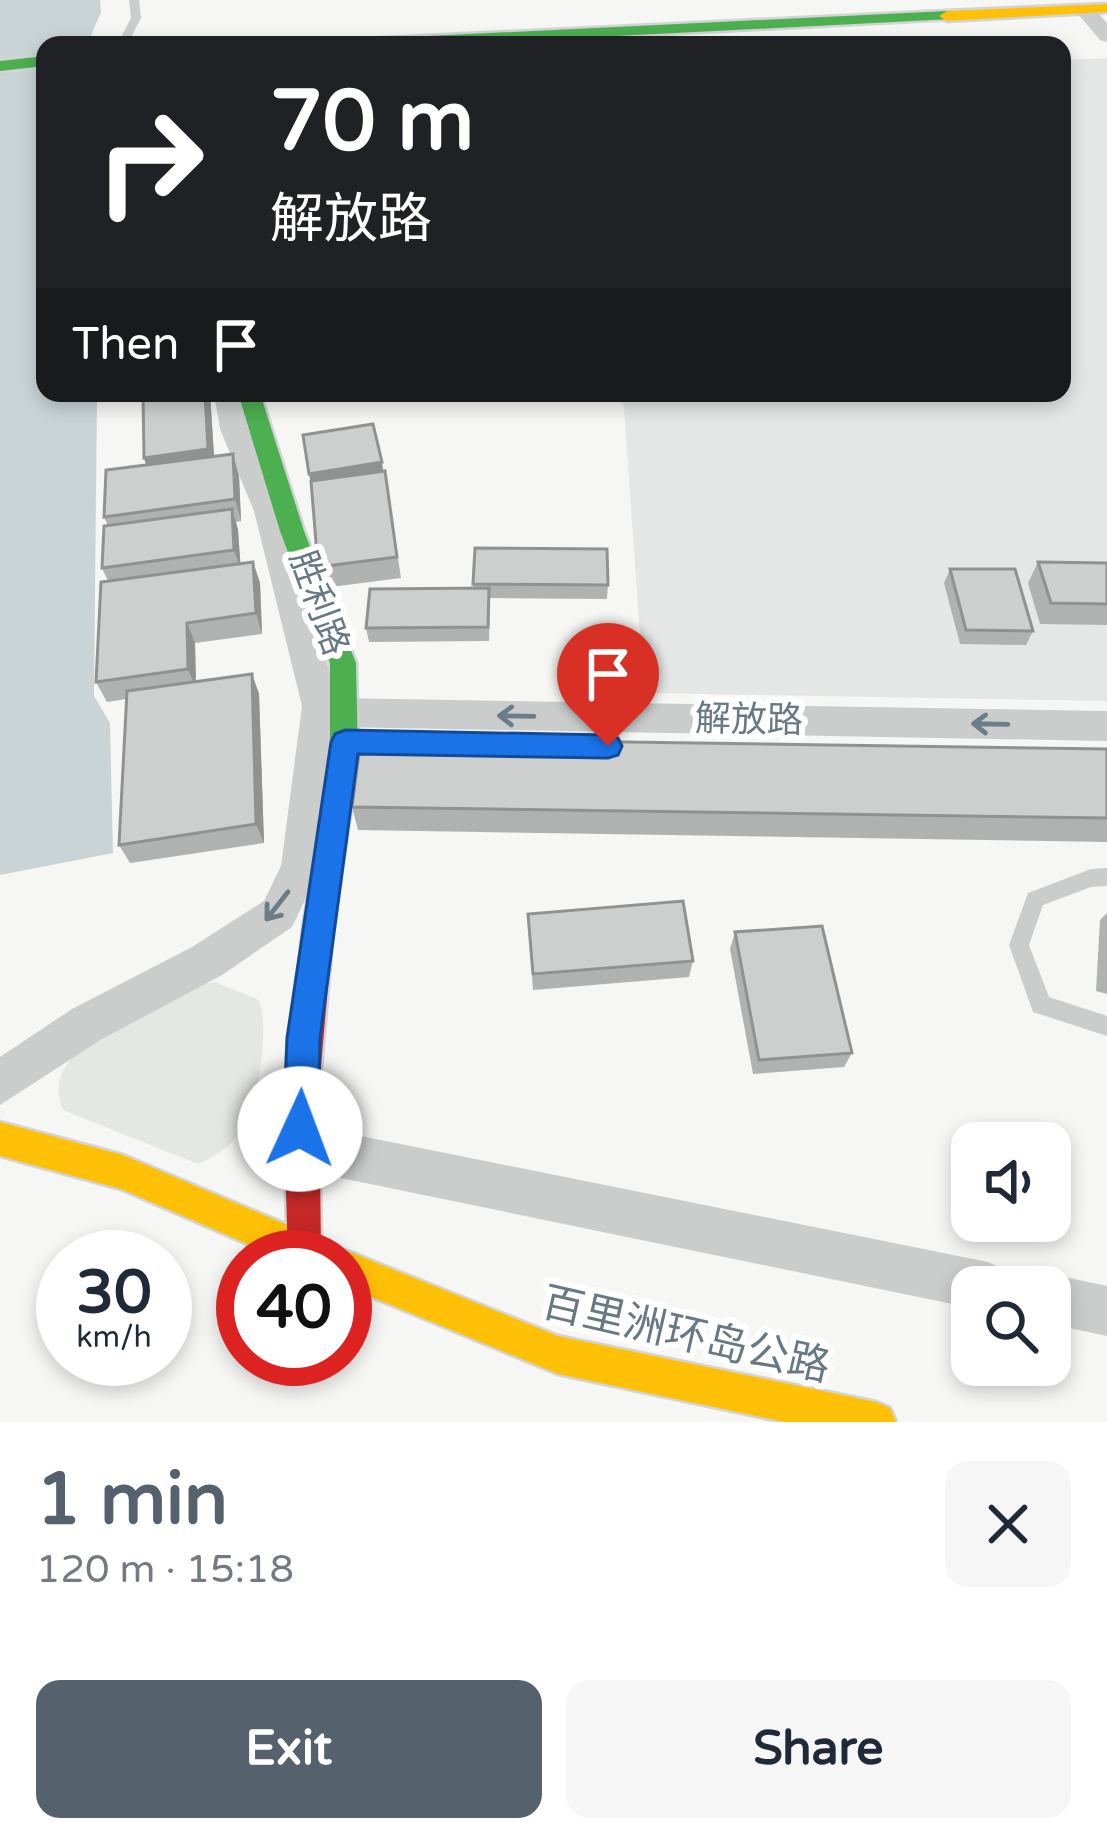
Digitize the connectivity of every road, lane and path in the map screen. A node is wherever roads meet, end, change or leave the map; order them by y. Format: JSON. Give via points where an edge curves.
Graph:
{"nodes":[{"id":1,"x":134,"y":0,"type":"edge"},
{"id":2,"x":1096,"y":8,"type":"edge"},
{"id":3,"x":127,"y":36,"type":"edge"},
{"id":4,"x":528,"y":36,"type":"edge"},
{"id":5,"x":1107,"y":36,"type":"edge"},
{"id":6,"x":36,"y":62,"type":"edge"},
{"id":7,"x":0,"y":66,"type":"edge"},
{"id":8,"x":230,"y":402,"type":"edge"},
{"id":9,"x":251,"y":402,"type":"edge"},
{"id":10,"x":1107,"y":726,"type":"edge"},
{"id":11,"x":332,"y":727,"type":"junction"},
{"id":12,"x":1107,"y":758,"type":"edge"},
{"id":13,"x":1107,"y":877,"type":"edge"},
{"id":14,"x":1107,"y":1026,"type":"edge"},
{"id":15,"x":0,"y":1083,"type":"edge"},
{"id":16,"x":0,"y":1138,"type":"edge"},
{"id":17,"x":341,"y":1155,"type":"dead end"},
{"id":18,"x":256,"y":1230,"type":"edge"},
{"id":19,"x":307,"y":1230,"type":"edge"},
{"id":20,"x":372,"y":1279,"type":"edge"},
{"id":21,"x":951,"y":1279,"type":"edge"},
{"id":22,"x":1071,"y":1304,"type":"edge"},
{"id":23,"x":1107,"y":1311,"type":"edge"},
{"id":24,"x":876,"y":1422,"type":"edge"}],
"edges":[{"from":1,"to":3,"type":"lane"},
{"from":2,"to":4,"type":"street"},
{"from":2,"to":5,"type":"street"},
{"from":6,"to":7,"type":"street"},
{"from":8,"to":11,"type":"street","name":"胜利路"},
{"from":9,"to":11,"type":"street","name":"胜利路","via":[[342,657]]},
{"from":10,"to":11,"type":"street","name":"解放路","one_way":true},
{"from":11,"to":12,"type":"street","name":"解放路"},
{"from":11,"to":15,"type":"street","name":"胜利路","one_way":true,"via":[[301,867],[278,914]]},
{"from":11,"to":19,"type":"street","name":"胜利路","via":[[304,1038],[298,1174]]},
{"from":13,"to":14,"type":"lane","via":[[1035,899],[1019,945],[1040,1005]]},
{"from":16,"to":18,"type":"street","via":[[123,1172]]},
{"from":17,"to":21,"type":"street"},
{"from":20,"to":24,"type":"street","name":"百里洲环岛公路","via":[[558,1355]]},
{"from":22,"to":23,"type":"street"}]}
